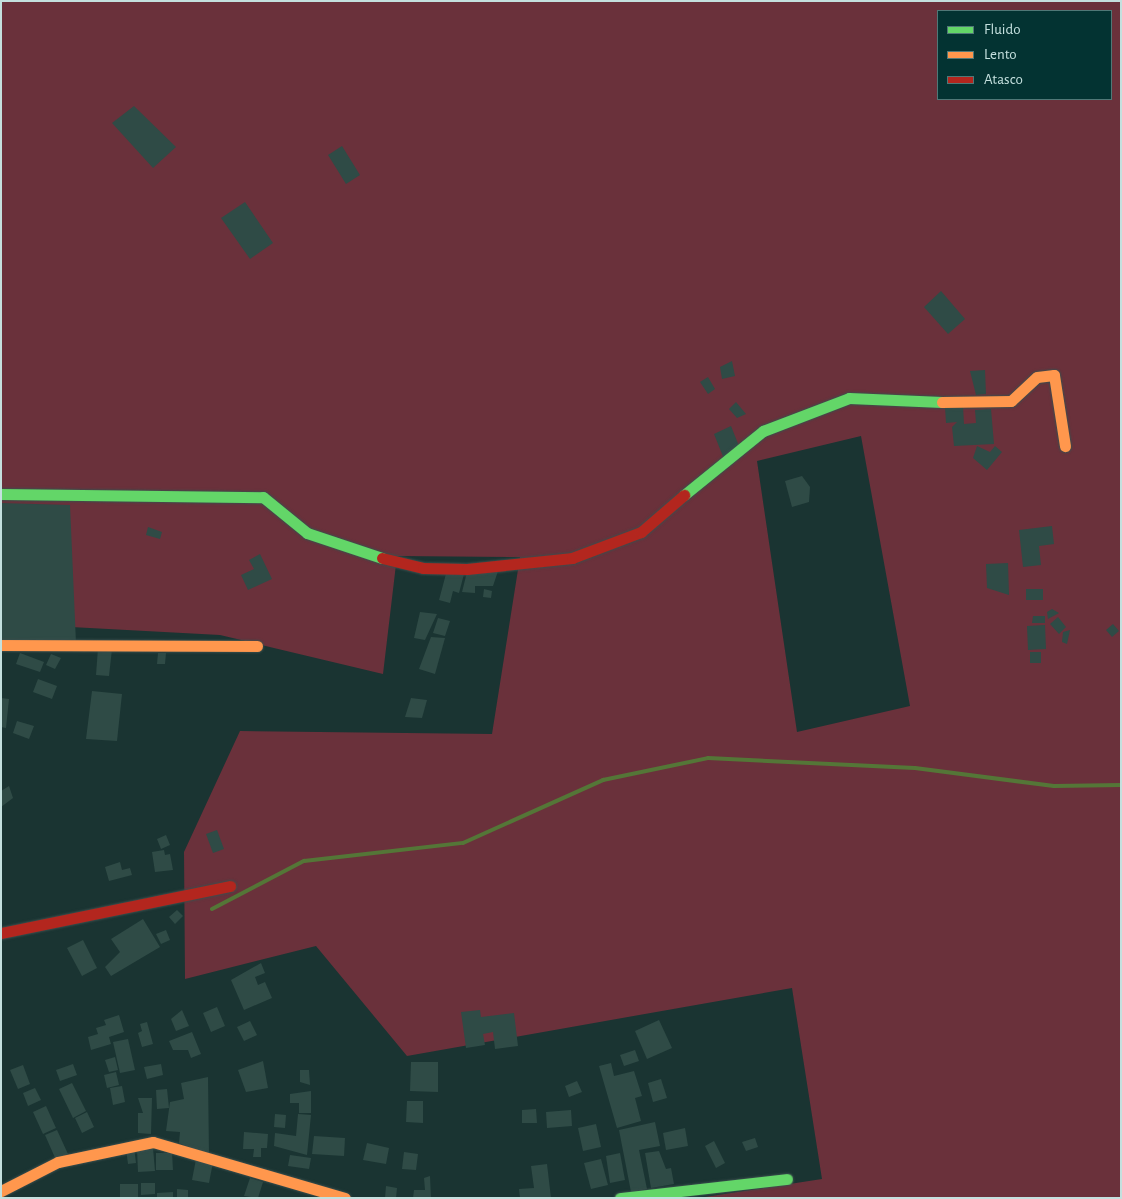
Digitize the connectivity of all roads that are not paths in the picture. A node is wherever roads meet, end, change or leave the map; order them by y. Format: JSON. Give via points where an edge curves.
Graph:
{"nodes":[{"id":1,"x":1064,"y":446,"type":"dead end"},
{"id":2,"x":1,"y":494,"type":"edge"},
{"id":3,"x":1,"y":645,"type":"edge"},
{"id":4,"x":257,"y":646,"type":"dead end"},
{"id":5,"x":230,"y":886,"type":"dead end"},
{"id":6,"x":1,"y":933,"type":"edge"},
{"id":7,"x":787,"y":1179,"type":"dead end"},
{"id":8,"x":1,"y":1192,"type":"edge"},
{"id":9,"x":345,"y":1198,"type":"edge"},
{"id":10,"x":620,"y":1198,"type":"edge"}],
"edges":[{"from":1,"to":2,"type":"street","via":[[1054,375],[1036,376],[1011,401],[988,404],[849,398],[763,432],[743,444],[641,532],[572,558],[467,569],[424,568],[345,548],[307,533],[263,497]]},
{"from":3,"to":4,"type":"street"},
{"from":5,"to":6,"type":"street"},
{"from":7,"to":10,"type":"street"},
{"from":8,"to":9,"type":"street","via":[[58,1162],[153,1142]]}]}
